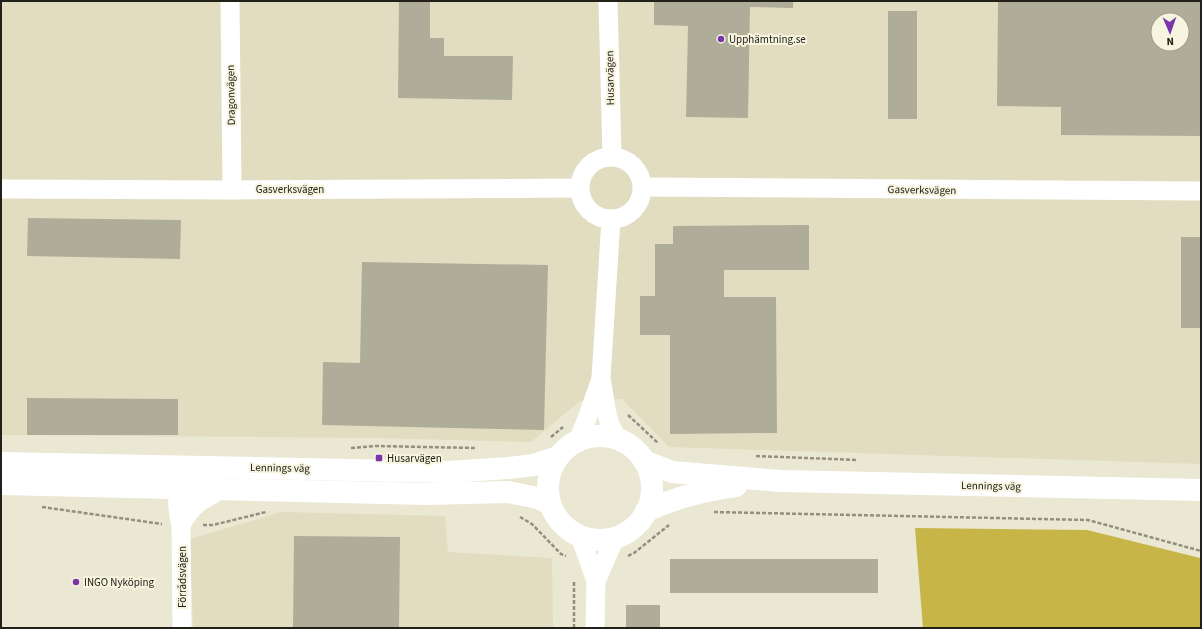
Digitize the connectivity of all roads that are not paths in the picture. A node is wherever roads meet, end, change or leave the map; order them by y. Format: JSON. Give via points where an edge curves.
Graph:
{"nodes":[{"id":1,"x":230,"y":1,"type":"edge"},
{"id":2,"x":608,"y":1,"type":"edge"},
{"id":3,"x":612,"y":156,"type":"junction"},
{"id":4,"x":580,"y":188,"type":"junction"},
{"id":5,"x":643,"y":188,"type":"junction"},
{"id":6,"x":1,"y":189,"type":"edge"},
{"id":7,"x":232,"y":190,"type":"junction"},
{"id":8,"x":1201,"y":191,"type":"edge"},
{"id":9,"x":611,"y":219,"type":"junction"},
{"id":10,"x":601,"y":378,"type":"junction"},
{"id":11,"x":618,"y":440,"type":"junction"},
{"id":12,"x":578,"y":441,"type":"junction"},
{"id":13,"x":558,"y":457,"type":"junction"},
{"id":14,"x":644,"y":460,"type":"junction"},
{"id":15,"x":1,"y":464,"type":"edge"},
{"id":16,"x":201,"y":466,"type":"junction"},
{"id":17,"x":781,"y":481,"type":"junction"},
{"id":18,"x":1,"y":484,"type":"edge"},
{"id":19,"x":181,"y":489,"type":"junction"},
{"id":20,"x":220,"y":490,"type":"junction"},
{"id":21,"x":1201,"y":490,"type":"edge"},
{"id":22,"x":550,"y":504,"type":"junction"},
{"id":23,"x":646,"y":511,"type":"junction"},
{"id":24,"x":181,"y":526,"type":"junction"},
{"id":25,"x":580,"y":536,"type":"junction"},
{"id":26,"x":615,"y":538,"type":"junction"},
{"id":27,"x":598,"y":559,"type":"junction"},
{"id":28,"x":182,"y":628,"type":"edge"},
{"id":29,"x":595,"y":628,"type":"edge"}],
"edges":[{"from":1,"to":7,"type":"street","name":"Dragonvägen"},
{"from":2,"to":3,"type":"street","name":"Husarvägen"},
{"from":3,"to":4,"type":"street","via":[[602,157],[585,169]]},
{"from":3,"to":5,"type":"street","via":[[630,162],[637,169]]},
{"from":4,"to":7,"type":"street","name":"Gasverksvägen"},
{"from":4,"to":9,"type":"street","via":[[581,198],[586,206],[602,218]]},
{"from":5,"to":8,"type":"street","name":"Gasverksvägen"},
{"from":5,"to":9,"type":"street","via":[[639,202],[630,213],[621,218]]},
{"from":6,"to":7,"type":"street","name":"Gasverksvägen"},
{"from":9,"to":10,"type":"street"},
{"from":10,"to":11,"type":"street","via":[[610,425]]},
{"from":10,"to":12,"type":"street"},
{"from":11,"to":12,"type":"main road","via":[[605,436]]},
{"from":11,"to":14,"type":"main road","via":[[633,448]]},
{"from":12,"to":13,"type":"main road"},
{"from":13,"to":16,"type":"main road","name":"Lennings väg","via":[[534,465],[449,472]]},
{"from":13,"to":22,"type":"main road","via":[[548,480]]},
{"from":14,"to":17,"type":"main road","name":"Lennings väg","via":[[672,472]]},
{"from":14,"to":23,"type":"main road","via":[[652,486]]},
{"from":15,"to":16,"type":"main road","name":"Lennings väg"},
{"from":16,"to":19,"type":"street","name":"Förrådsvägen"},
{"from":17,"to":21,"type":"main road","name":"Lennings väg"},
{"from":17,"to":23,"type":"main road","name":"Lennings väg","via":[[687,495]]},
{"from":18,"to":19,"type":"main road","name":"Lennings väg"},
{"from":19,"to":20,"type":"main road","name":"Lennings väg"},
{"from":19,"to":24,"type":"street","name":"Förrådsvägen","via":[[177,498]]},
{"from":20,"to":22,"type":"main road","name":"Lennings väg","via":[[427,494],[508,492],[538,498]]},
{"from":20,"to":24,"type":"street","via":[[194,506]]},
{"from":22,"to":25,"type":"main road","via":[[557,518],[567,529]]},
{"from":23,"to":26,"type":"main road","via":[[633,528]]},
{"from":24,"to":28,"type":"street","name":"Förrådsvägen"},
{"from":25,"to":26,"type":"main road","via":[[603,540]]},
{"from":25,"to":27,"type":"street"},
{"from":26,"to":27,"type":"street"},
{"from":27,"to":29,"type":"street"}]}
